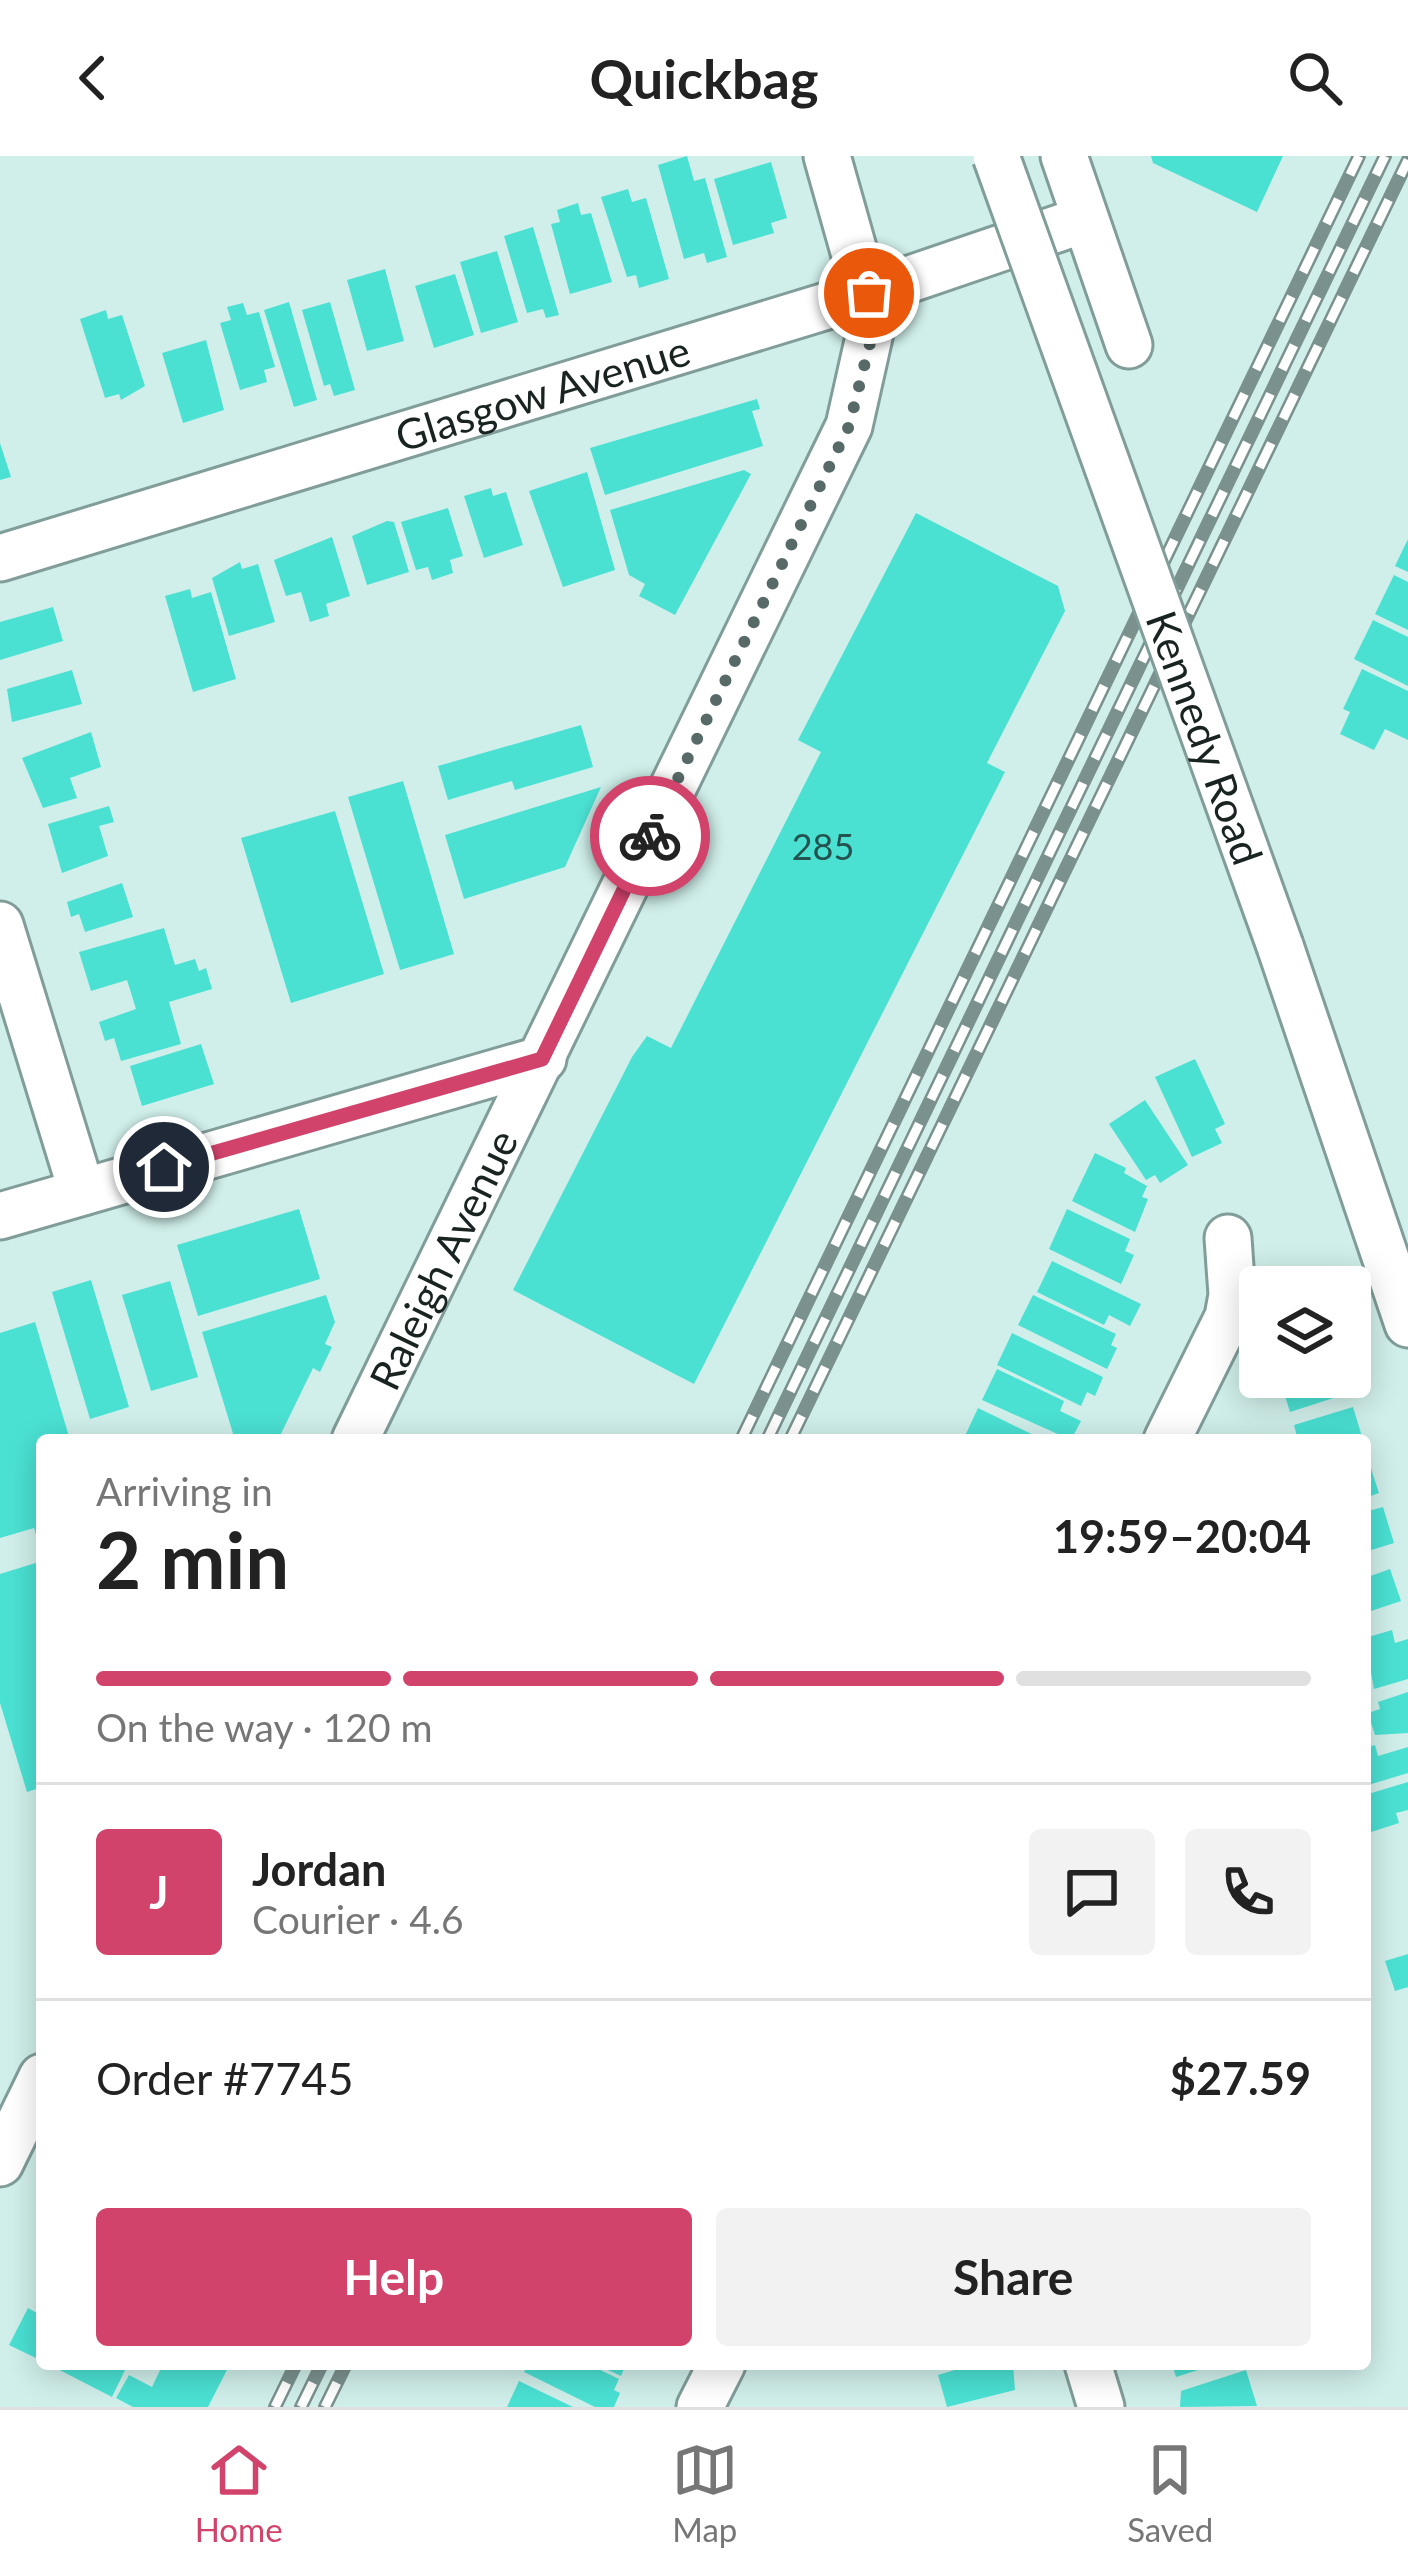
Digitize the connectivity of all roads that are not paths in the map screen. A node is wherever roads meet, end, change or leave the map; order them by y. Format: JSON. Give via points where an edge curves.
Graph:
{"nodes":[{"id":1,"x":827,"y":156,"type":"edge"},
{"id":2,"x":996,"y":156,"type":"edge"},
{"id":3,"x":1064,"y":156,"type":"edge"},
{"id":4,"x":1083,"y":220,"type":"junction"},
{"id":5,"x":869,"y":293,"type":"junction"},
{"id":6,"x":1129,"y":345,"type":"dead end"},
{"id":7,"x":0,"y":558,"type":"edge"},
{"id":8,"x":0,"y":925,"type":"edge"},
{"id":9,"x":542,"y":1059,"type":"junction"},
{"id":10,"x":82,"y":1192,"type":"junction"},
{"id":11,"x":0,"y":1216,"type":"edge"},
{"id":12,"x":1393,"y":1218,"type":"edge"},
{"id":13,"x":1228,"y":1238,"type":"dead end"},
{"id":14,"x":1408,"y":1324,"type":"edge"},
{"id":15,"x":358,"y":1434,"type":"edge"},
{"id":16,"x":1170,"y":1434,"type":"edge"},
{"id":17,"x":36,"y":2089,"type":"edge"},
{"id":18,"x":0,"y":2163,"type":"edge"},
{"id":19,"x":719,"y":2370,"type":"edge"},
{"id":20,"x":1090,"y":2370,"type":"edge"},
{"id":21,"x":700,"y":2407,"type":"edge"},
{"id":22,"x":1100,"y":2407,"type":"edge"}],
"edges":[{"from":1,"to":5,"type":"street","name":"Raleigh Avenue"},
{"from":2,"to":12,"type":"street","name":"Kennedy Road","bridge":true,"via":[[1280,946]]},
{"from":3,"to":4,"type":"street"},
{"from":4,"to":5,"type":"street","name":"Glasgow Avenue"},
{"from":4,"to":6,"type":"street"},
{"from":5,"to":7,"type":"street","name":"Glasgow Avenue"},
{"from":5,"to":9,"type":"street","name":"Raleigh Avenue","via":[[872,335],[849,426]]},
{"from":8,"to":10,"type":"street"},
{"from":9,"to":10,"type":"street"},
{"from":9,"to":15,"type":"street","name":"Raleigh Avenue"},
{"from":10,"to":11,"type":"street"},
{"from":12,"to":14,"type":"street","name":"Kennedy Road"},
{"from":13,"to":16,"type":"street","via":[[1228,1317]]},
{"from":17,"to":18,"type":"street"},
{"from":19,"to":21,"type":"street"},
{"from":20,"to":22,"type":"street"}]}
